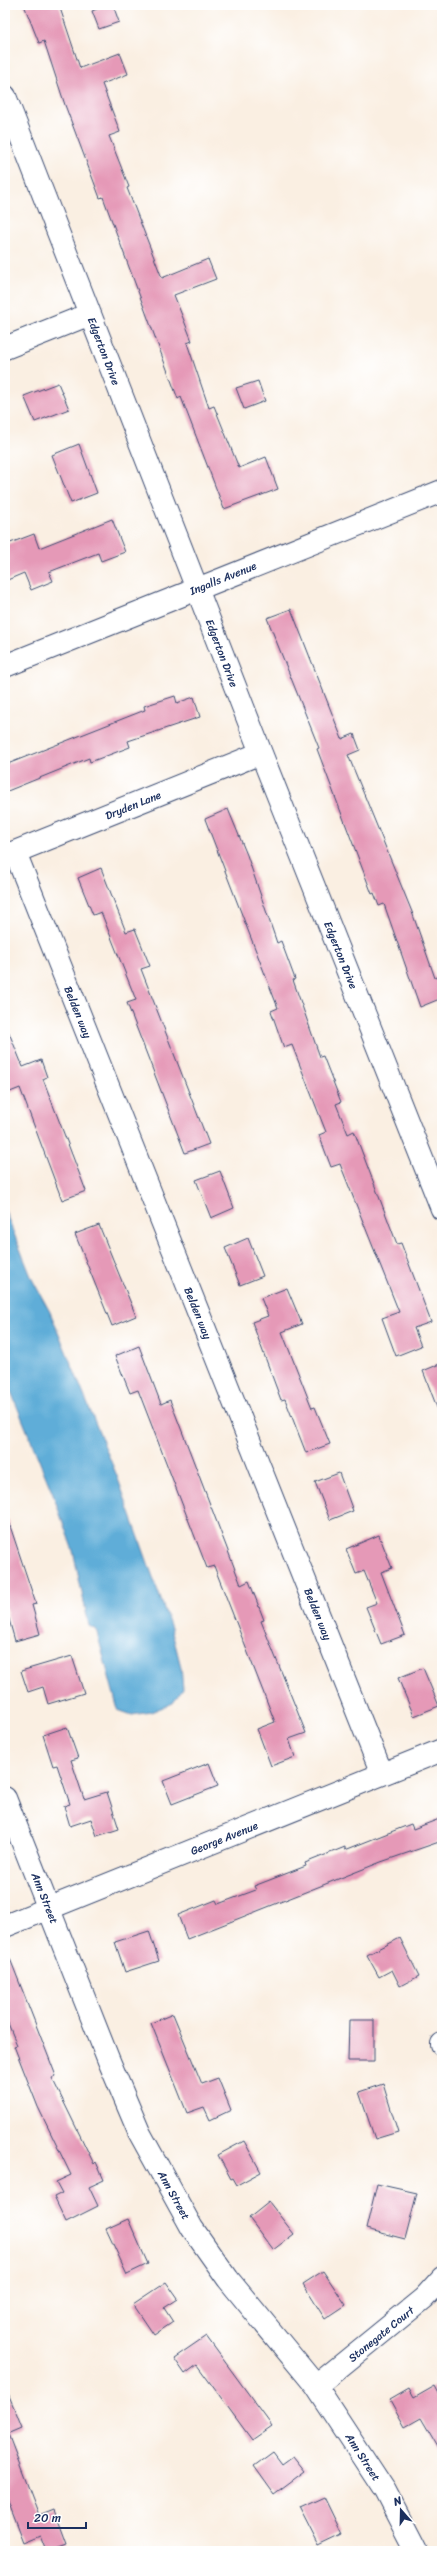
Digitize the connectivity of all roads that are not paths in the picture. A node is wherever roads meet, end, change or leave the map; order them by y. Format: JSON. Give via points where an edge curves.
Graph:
{"nodes":[{"id":1,"x":5,"y":96,"type":"edge"},
{"id":2,"x":90,"y":314,"type":"junction"},
{"id":3,"x":5,"y":348,"type":"edge"},
{"id":4,"x":442,"y":491,"type":"edge"},
{"id":5,"x":197,"y":589,"type":"junction"},
{"id":6,"x":5,"y":666,"type":"edge"},
{"id":7,"x":261,"y":753,"type":"junction"},
{"id":8,"x":10,"y":854,"type":"edge"},
{"id":9,"x":442,"y":1209,"type":"edge"},
{"id":10,"x":442,"y":1750,"type":"edge"},
{"id":11,"x":382,"y":1774,"type":"junction"},
{"id":12,"x":5,"y":1798,"type":"edge"},
{"id":13,"x":49,"y":1909,"type":"junction"},
{"id":14,"x":5,"y":1926,"type":"edge"},
{"id":15,"x":442,"y":2278,"type":"edge"},
{"id":16,"x":316,"y":2386,"type":"junction"},
{"id":17,"x":416,"y":2551,"type":"edge"}],
"edges":[{"from":1,"to":2,"type":"street","name":"Edgerton Drive"},
{"from":2,"to":3,"type":"street"},
{"from":2,"to":5,"type":"street","name":"Edgerton Drive"},
{"from":4,"to":5,"type":"street","name":"Ingalls Avenue"},
{"from":5,"to":6,"type":"street","name":"Ingalls Avenue"},
{"from":5,"to":7,"type":"street","name":"Edgerton Drive"},
{"from":7,"to":8,"type":"street","name":"Dryden Lane"},
{"from":7,"to":9,"type":"street","name":"Edgerton Drive"},
{"from":8,"to":11,"type":"street","name":"Belden way"},
{"from":10,"to":11,"type":"street","name":"George Avenue"},
{"from":11,"to":13,"type":"street","name":"George Avenue"},
{"from":12,"to":13,"type":"street","name":"Ann Street"},
{"from":13,"to":14,"type":"street","name":"George Avenue"},
{"from":13,"to":16,"type":"street","name":"Ann Street","via":[[139,2132],[192,2228],[228,2279]]},
{"from":15,"to":16,"type":"street","name":"Stonegate Court","via":[[424,2298]]},
{"from":16,"to":17,"type":"street","name":"Ann Street","via":[[385,2491]]}]}
